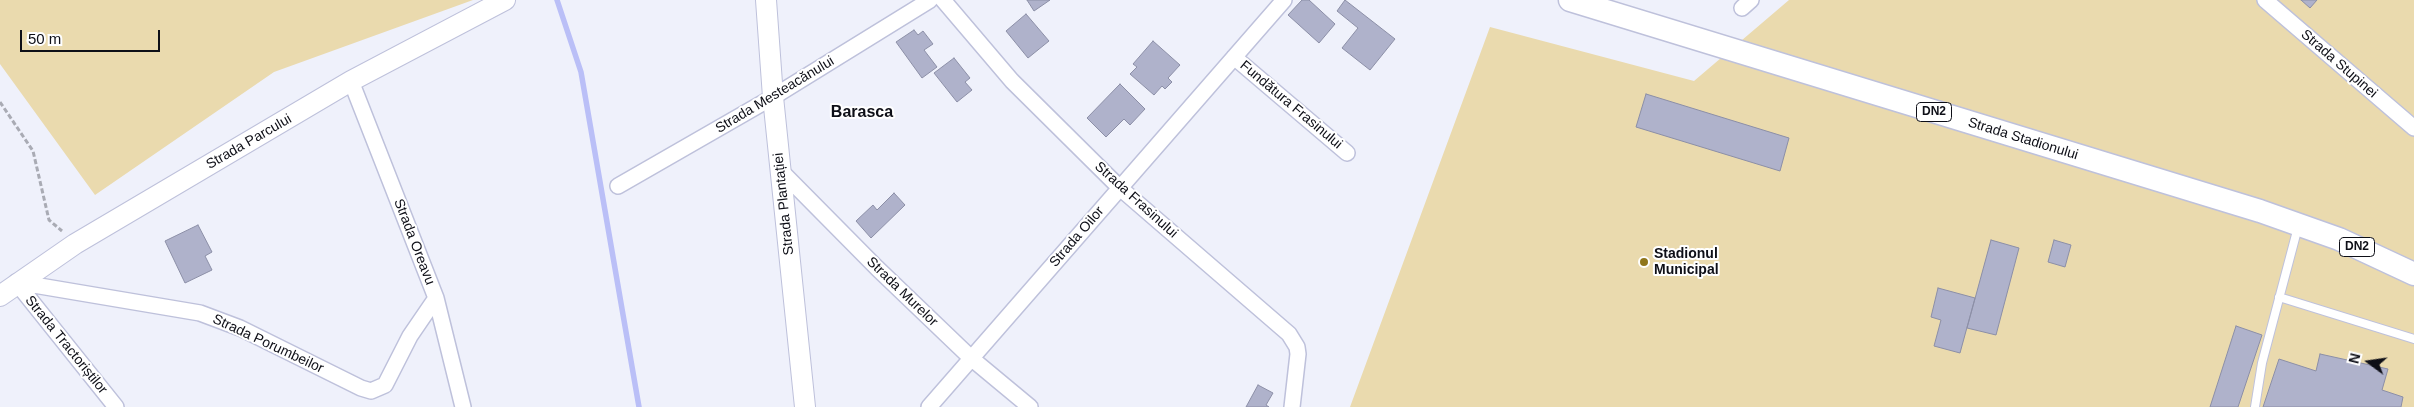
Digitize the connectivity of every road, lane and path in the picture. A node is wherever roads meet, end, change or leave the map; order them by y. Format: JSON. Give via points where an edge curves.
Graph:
{"nodes":[{"id":1,"x":505,"y":0,"type":"edge"},
{"id":2,"x":766,"y":0,"type":"edge"},
{"id":3,"x":930,"y":0,"type":"edge"},
{"id":4,"x":943,"y":0,"type":"edge"},
{"id":5,"x":1284,"y":0,"type":"edge"},
{"id":6,"x":1570,"y":0,"type":"edge"},
{"id":7,"x":2265,"y":0,"type":"edge"},
{"id":8,"x":1234,"y":57,"type":"junction"},
{"id":9,"x":352,"y":81,"type":"junction"},
{"id":10,"x":773,"y":98,"type":"junction"},
{"id":11,"x":0,"y":102,"type":"edge"},
{"id":12,"x":2414,"y":128,"type":"edge"},
{"id":13,"x":1347,"y":153,"type":"dead end"},
{"id":14,"x":780,"y":170,"type":"junction"},
{"id":15,"x":618,"y":186,"type":"dead end"},
{"id":16,"x":1120,"y":188,"type":"junction"},
{"id":17,"x":2299,"y":224,"type":"junction"},
{"id":18,"x":75,"y":244,"type":"junction"},
{"id":19,"x":2414,"y":274,"type":"edge"},
{"id":20,"x":16,"y":282,"type":"junction"},
{"id":21,"x":0,"y":296,"type":"edge"},
{"id":22,"x":2279,"y":297,"type":"junction"},
{"id":23,"x":436,"y":298,"type":"junction"},
{"id":24,"x":2414,"y":339,"type":"edge"},
{"id":25,"x":971,"y":358,"type":"junction"},
{"id":26,"x":116,"y":407,"type":"edge"},
{"id":27,"x":463,"y":407,"type":"edge"},
{"id":28,"x":806,"y":407,"type":"edge"},
{"id":29,"x":929,"y":407,"type":"edge"},
{"id":30,"x":1030,"y":407,"type":"edge"},
{"id":31,"x":1292,"y":407,"type":"edge"},
{"id":32,"x":2255,"y":407,"type":"edge"}],
"edges":[{"from":1,"to":9,"type":"main road","name":"Strada Parcului"},
{"from":2,"to":10,"type":"main road","name":"Strada Plantației"},
{"from":3,"to":10,"type":"street","name":"Strada Mesteacănului"},
{"from":4,"to":16,"type":"street","name":"Strada Frasinului","via":[[1012,81]]},
{"from":5,"to":8,"type":"street","name":"Strada Oilor"},
{"from":6,"to":17,"type":"main road","name":"Strada Stadionului","number":"DN2"},
{"from":7,"to":12,"type":"street","name":"Strada Stupinei"},
{"from":8,"to":13,"type":"street","name":"Fundătura Frasinului"},
{"from":8,"to":16,"type":"street","name":"Strada Oilor"},
{"from":9,"to":18,"type":"main road","name":"Strada Parcului"},
{"from":9,"to":23,"type":"street","name":"Strada Oreavu"},
{"from":10,"to":14,"type":"main road","name":"Strada Plantației"},
{"from":10,"to":15,"type":"street","name":"Strada Mesteacănului"},
{"from":11,"to":18,"type":"path","via":[[33,151],[49,220]]},
{"from":14,"to":25,"type":"street","name":"Strada Murelor"},
{"from":14,"to":28,"type":"main road","name":"Strada Plantației"},
{"from":16,"to":25,"type":"street","name":"Strada Oilor"},
{"from":16,"to":31,"type":"street","name":"Strada Frasinului","via":[[1289,334],[1298,354]]},
{"from":17,"to":19,"type":"main road","name":"Strada Stadionului","number":"DN2","via":[[2347,242]]},
{"from":17,"to":22,"type":"lane"},
{"from":18,"to":20,"type":"main road","name":"Strada Parcului"},
{"from":20,"to":21,"type":"main road","name":"Strada Parcului"},
{"from":20,"to":23,"type":"street","name":"Strada Porumbeilor","via":[[200,313],[240,328],[371,391],[385,385],[403,348]]},
{"from":20,"to":26,"type":"street","name":"Strada Tractoriștilor"},
{"from":22,"to":24,"type":"lane"},
{"from":22,"to":32,"type":"lane","via":[[2262,363]]},
{"from":23,"to":27,"type":"street","name":"Strada Oreavu"},
{"from":25,"to":29,"type":"street","name":"Strada Oilor"},
{"from":25,"to":30,"type":"street","name":"Strada Murelor"}]}
